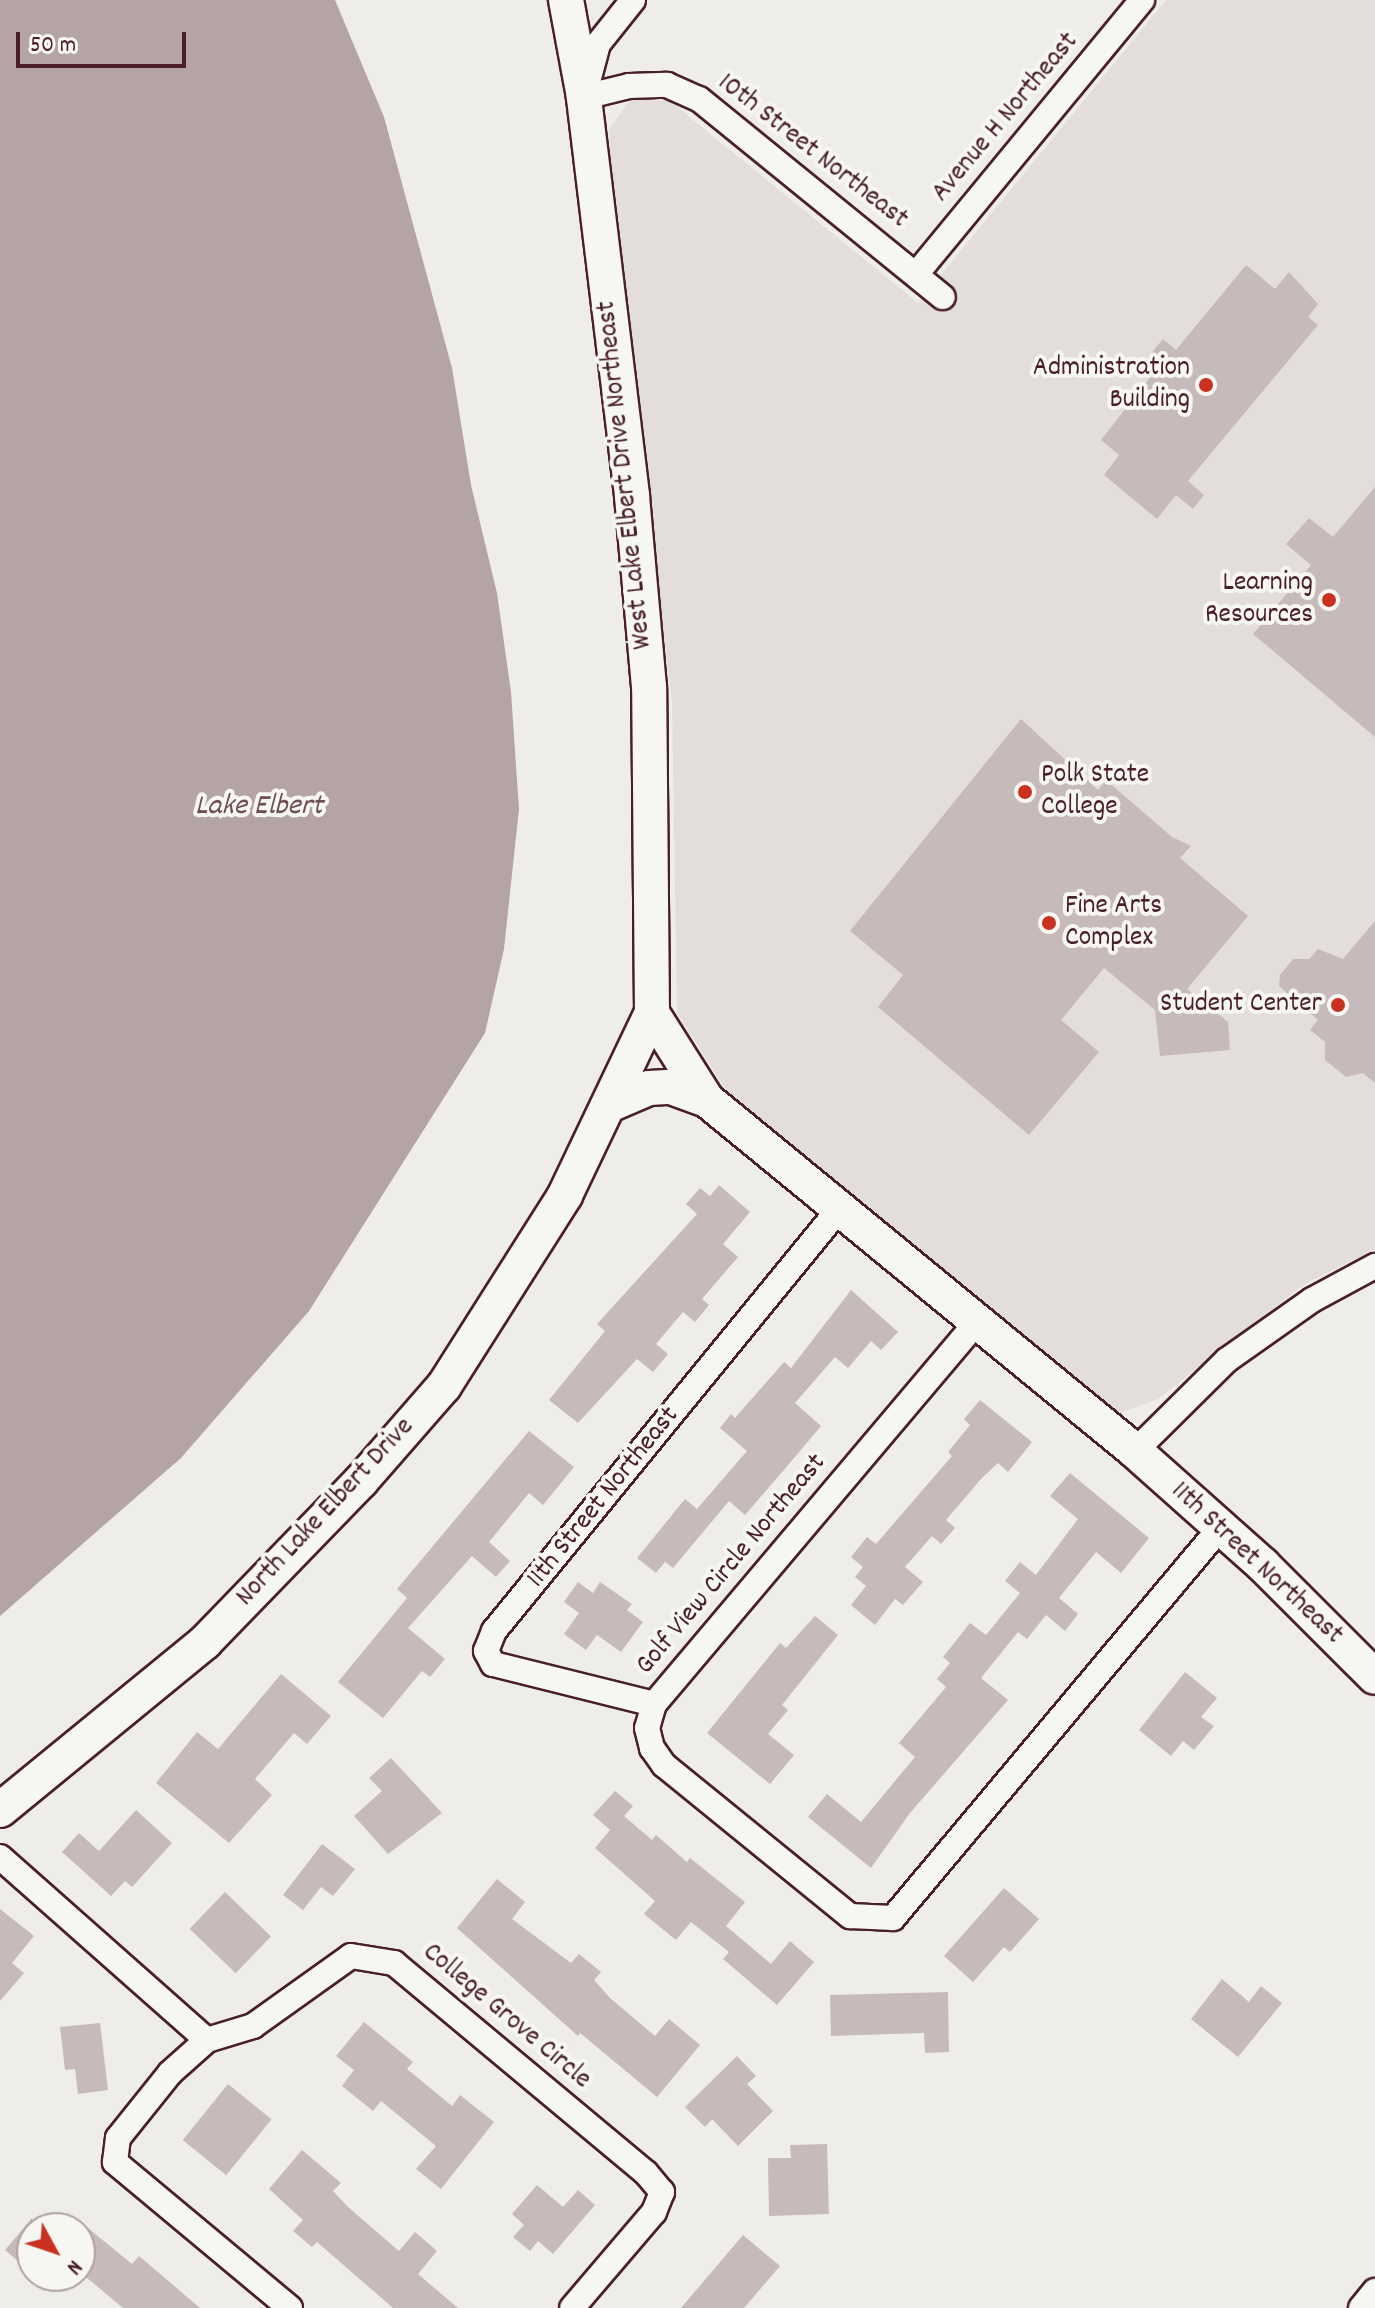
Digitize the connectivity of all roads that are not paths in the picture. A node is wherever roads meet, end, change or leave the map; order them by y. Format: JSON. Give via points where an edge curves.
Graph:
{"nodes":[{"id":1,"x":566,"y":0,"type":"edge"},
{"id":2,"x":633,"y":0,"type":"edge"},
{"id":3,"x":1142,"y":0,"type":"edge"},
{"id":4,"x":584,"y":97,"type":"junction"},
{"id":5,"x":917,"y":273,"type":"junction"},
{"id":6,"x":943,"y":297,"type":"dead end"},
{"id":7,"x":652,"y":1013,"type":"junction"},
{"id":8,"x":707,"y":1100,"type":"junction"},
{"id":9,"x":609,"y":1105,"type":"junction"},
{"id":10,"x":840,"y":1208,"type":"junction"},
{"id":11,"x":1375,"y":1266,"type":"edge"},
{"id":12,"x":976,"y":1323,"type":"junction"},
{"id":13,"x":1135,"y":1451,"type":"junction"},
{"id":14,"x":1220,"y":1528,"type":"junction"},
{"id":15,"x":1375,"y":1677,"type":"edge"},
{"id":16,"x":654,"y":1704,"type":"junction"},
{"id":17,"x":0,"y":1810,"type":"edge"},
{"id":18,"x":0,"y":1857,"type":"edge"},
{"id":19,"x":207,"y":2040,"type":"junction"},
{"id":20,"x":1375,"y":2291,"type":"edge"},
{"id":21,"x":290,"y":2308,"type":"edge"},
{"id":22,"x":572,"y":2308,"type":"edge"},
{"id":23,"x":1361,"y":2308,"type":"edge"}],
"edges":[{"from":1,"to":4,"type":"street","name":"West Lake Elbert Drive Northeast"},
{"from":2,"to":4,"type":"street","via":[[598,44]]},
{"from":3,"to":5,"type":"street","name":"Avenue H Northeast"},
{"from":4,"to":5,"type":"street","name":"10th Street Northeast","via":[[629,86],[667,85],[699,99]]},
{"from":4,"to":7,"type":"street","name":"West Lake Elbert Drive Northeast","via":[[646,657]]},
{"from":5,"to":6,"type":"street","name":"10th Street Northeast"},
{"from":7,"to":8,"type":"street","name":"11th Street Northeast"},
{"from":7,"to":9,"type":"street","name":"North Lake Elbert Drive"},
{"from":8,"to":9,"type":"street","via":[[671,1087],[649,1088]]},
{"from":8,"to":10,"type":"street","name":"11th Street Northeast"},
{"from":9,"to":17,"type":"street","name":"North Lake Elbert Drive","via":[[584,1158],[444,1386],[361,1481],[205,1642]]},
{"from":10,"to":12,"type":"street","name":"11th Street Northeast"},
{"from":10,"to":16,"type":"street","name":"11th Street Northeast","via":[[494,1631],[486,1651],[493,1664]]},
{"from":11,"to":13,"type":"street","via":[[1312,1300],[1227,1360]]},
{"from":12,"to":13,"type":"street","name":"11th Street Northeast"},
{"from":12,"to":16,"type":"street","name":"Golf View Circle Northeast"},
{"from":13,"to":14,"type":"street","name":"11th Street Northeast"},
{"from":14,"to":15,"type":"street","name":"11th Street Northeast"},
{"from":14,"to":16,"type":"street","name":"Golf View Circle Northeast","via":[[893,1918],[850,1916],[664,1765],[647,1728]]},
{"from":18,"to":19,"type":"street"},
{"from":19,"to":21,"type":"street","via":[[170,2073],[118,2138],[115,2162]]},
{"from":19,"to":22,"type":"street","name":"College Grove Circle","via":[[253,2026],[351,1956],[394,1963],[646,2173],[662,2192],[654,2212]]},
{"from":20,"to":23,"type":"street"}]}
